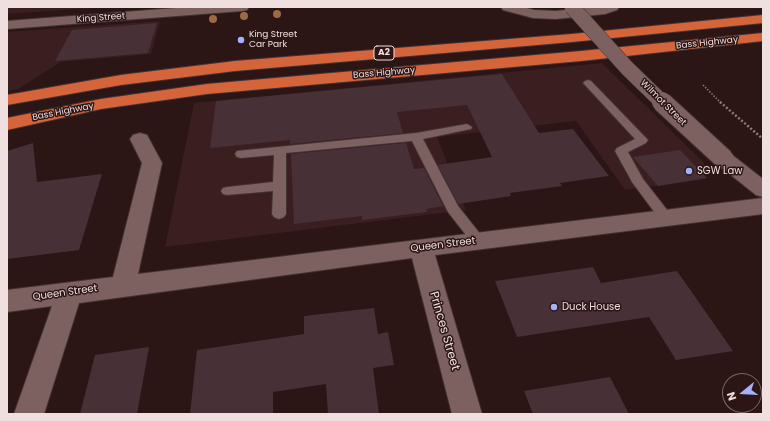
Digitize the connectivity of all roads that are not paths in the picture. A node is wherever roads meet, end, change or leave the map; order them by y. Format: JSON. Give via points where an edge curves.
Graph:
{"nodes":[{"id":1,"x":242,"y":7,"type":"edge"},
{"id":2,"x":508,"y":7,"type":"edge"},
{"id":3,"x":572,"y":7,"type":"edge"},
{"id":4,"x":612,"y":7,"type":"edge"},
{"id":5,"x":186,"y":9,"type":"edge"},
{"id":6,"x":763,"y":19,"type":"edge"},
{"id":7,"x":7,"y":25,"type":"edge"},
{"id":8,"x":763,"y":38,"type":"edge"},
{"id":9,"x":588,"y":83,"type":"dead end"},
{"id":10,"x":7,"y":100,"type":"edge"},
{"id":11,"x":7,"y":124,"type":"edge"},
{"id":12,"x":467,"y":127,"type":"dead end"},
{"id":13,"x":416,"y":137,"type":"junction"},
{"id":14,"x":140,"y":139,"type":"dead end"},
{"id":15,"x":280,"y":151,"type":"junction"},
{"id":16,"x":241,"y":154,"type":"dead end"},
{"id":17,"x":280,"y":186,"type":"junction"},
{"id":18,"x":763,"y":190,"type":"edge"},
{"id":19,"x":227,"y":192,"type":"dead end"},
{"id":20,"x":763,"y":206,"type":"edge"},
{"id":21,"x":279,"y":214,"type":"dead end"},
{"id":22,"x":666,"y":218,"type":"junction"},
{"id":23,"x":478,"y":240,"type":"junction"},
{"id":24,"x":421,"y":248,"type":"junction"},
{"id":25,"x":123,"y":285,"type":"junction"},
{"id":26,"x":69,"y":292,"type":"junction"},
{"id":27,"x":7,"y":301,"type":"edge"},
{"id":28,"x":29,"y":414,"type":"edge"},
{"id":29,"x":468,"y":414,"type":"edge"}],
"edges":[{"from":1,"to":5,"type":"street","name":"King Street"},
{"from":2,"to":4,"type":"street","via":[[533,14],[556,16]]},
{"from":3,"to":18,"type":"street","name":"Wilmot Street","bridge":true,"via":[[666,107]]},
{"from":5,"to":7,"type":"street","name":"King Street"},
{"from":6,"to":10,"type":"highway","name":"Bass Highway","number":"A2","via":[[564,39],[236,66],[121,80]]},
{"from":8,"to":11,"type":"highway","name":"Bass Highway","number":"A2","via":[[207,89],[101,104]]},
{"from":9,"to":22,"type":"lane","via":[[642,140],[621,151],[638,182]]},
{"from":12,"to":13,"type":"lane"},
{"from":13,"to":15,"type":"lane"},
{"from":13,"to":23,"type":"lane","via":[[453,209]]},
{"from":14,"to":25,"type":"street","via":[[152,163]]},
{"from":15,"to":16,"type":"lane"},
{"from":15,"to":17,"type":"lane"},
{"from":17,"to":19,"type":"lane"},
{"from":17,"to":21,"type":"lane"},
{"from":20,"to":22,"type":"street","name":"Queen Street"},
{"from":22,"to":23,"type":"street","name":"Queen Street"},
{"from":23,"to":24,"type":"street","name":"Queen Street"},
{"from":24,"to":25,"type":"street","name":"Queen Street"},
{"from":24,"to":29,"type":"street","name":"Princes Street"},
{"from":25,"to":26,"type":"street","name":"Queen Street"},
{"from":26,"to":27,"type":"street","name":"Queen Street"},
{"from":26,"to":28,"type":"street"}]}
